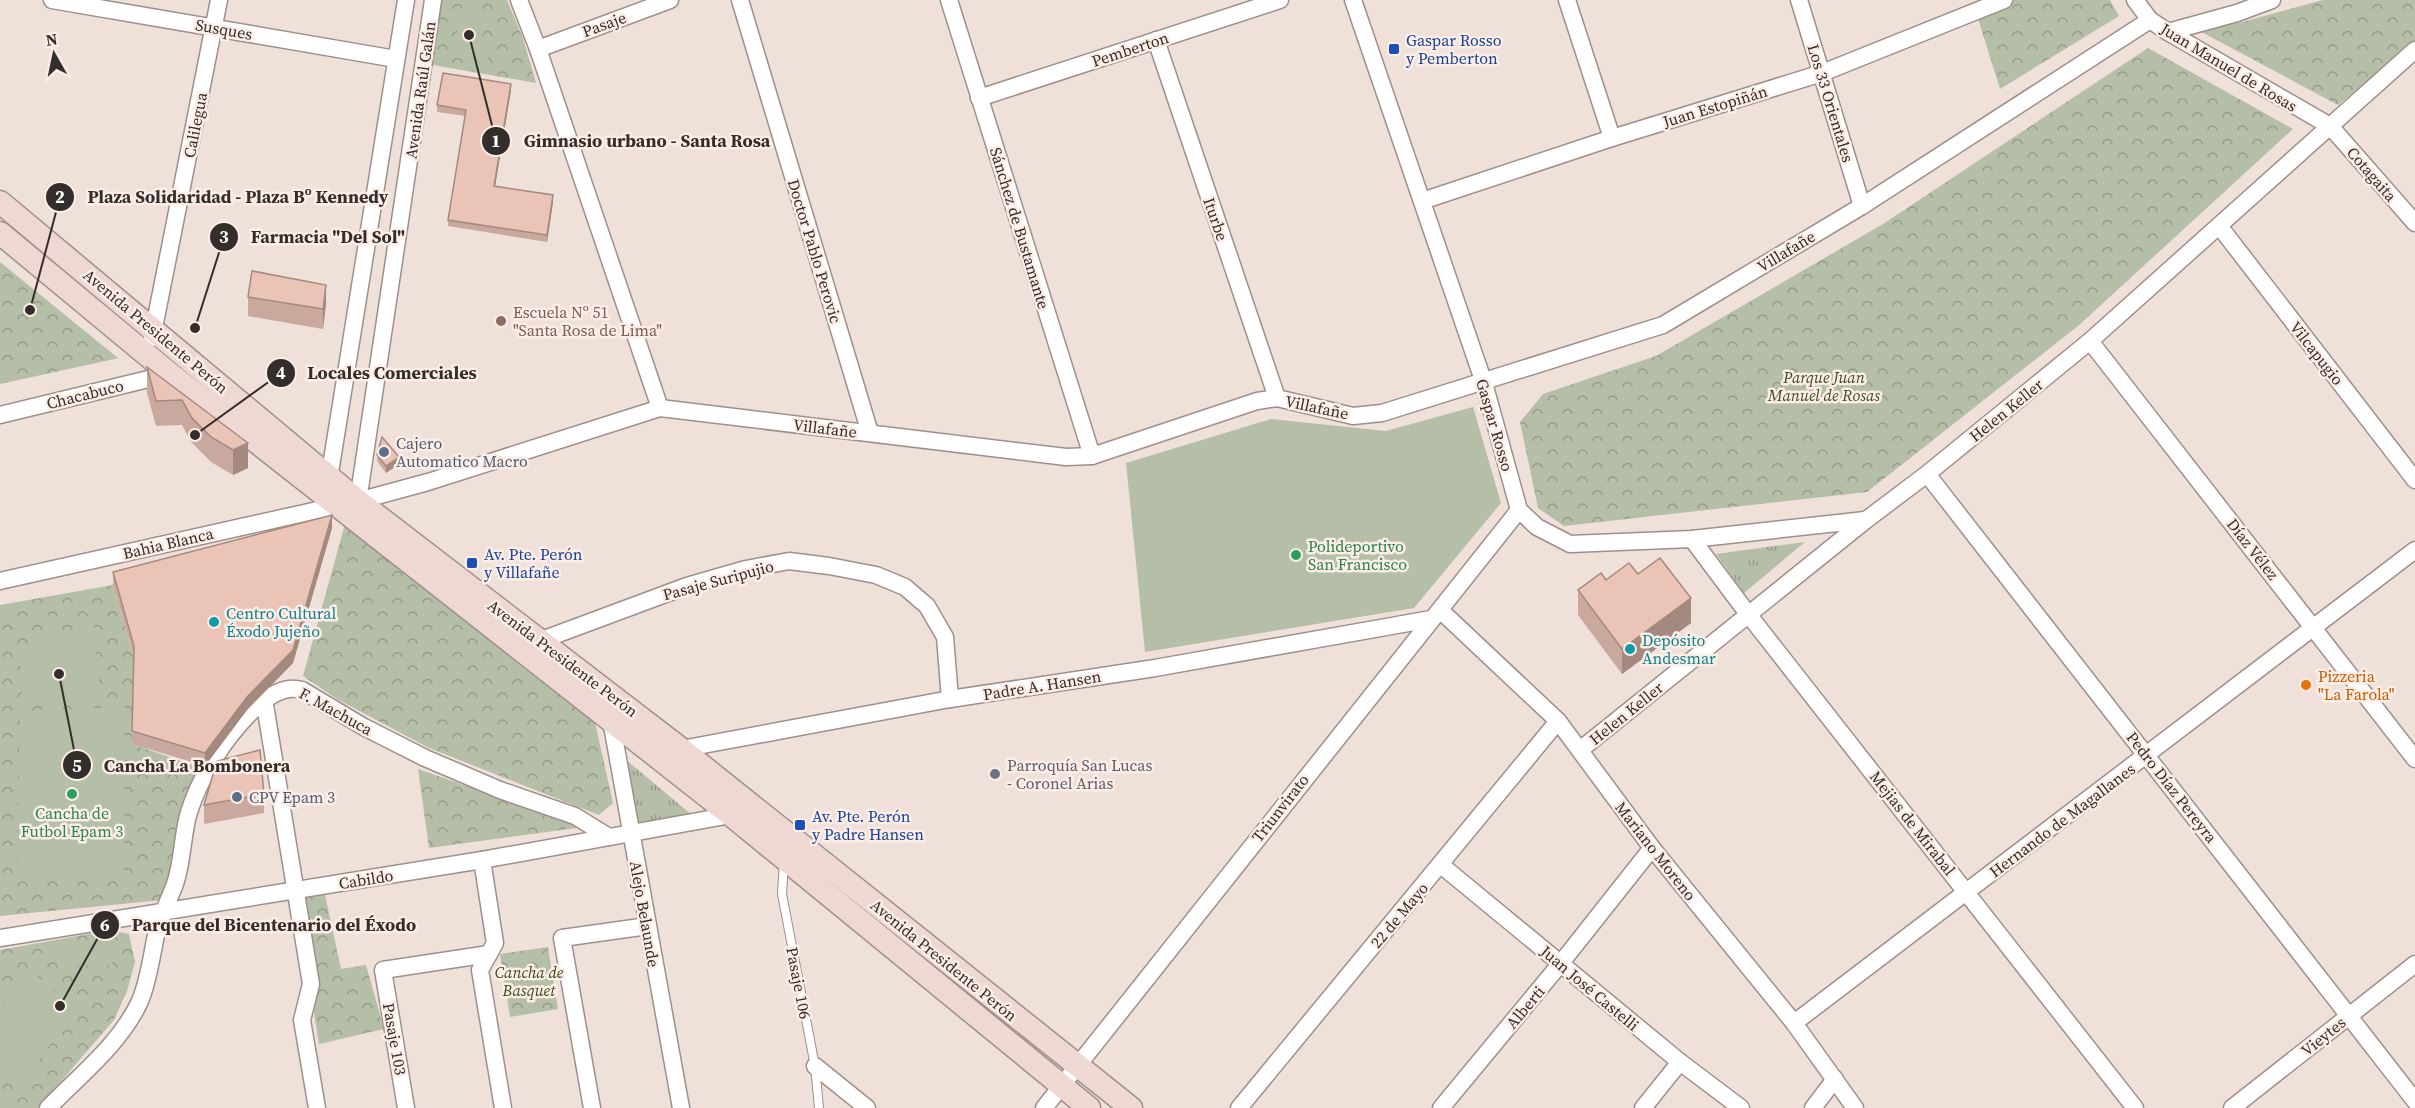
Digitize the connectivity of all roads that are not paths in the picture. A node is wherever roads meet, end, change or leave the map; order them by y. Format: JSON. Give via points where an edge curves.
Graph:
{"nodes":[{"id":1,"x":52,"y":0,"type":"edge"},
{"id":2,"x":219,"y":0,"type":"edge"},
{"id":3,"x":406,"y":0,"type":"edge"},
{"id":4,"x":433,"y":0,"type":"edge"},
{"id":5,"x":519,"y":0,"type":"edge"},
{"id":6,"x":670,"y":0,"type":"edge"},
{"id":7,"x":740,"y":0,"type":"edge"},
{"id":8,"x":949,"y":0,"type":"edge"},
{"id":9,"x":1280,"y":0,"type":"edge"},
{"id":10,"x":1353,"y":0,"type":"edge"},
{"id":11,"x":1567,"y":0,"type":"edge"},
{"id":12,"x":1799,"y":0,"type":"edge"},
{"id":13,"x":2004,"y":0,"type":"edge"},
{"id":14,"x":2135,"y":0,"type":"edge"},
{"id":15,"x":2272,"y":0,"type":"edge"},
{"id":16,"x":2150,"y":20,"type":"junction"},
{"id":17,"x":214,"y":28,"type":"junction"},
{"id":18,"x":2168,"y":32,"type":"junction"},
{"id":19,"x":1156,"y":40,"type":"junction"},
{"id":20,"x":538,"y":49,"type":"junction"},
{"id":21,"x":2415,"y":50,"type":"edge"},
{"id":22,"x":396,"y":59,"type":"junction"},
{"id":23,"x":1822,"y":73,"type":"junction"},
{"id":24,"x":979,"y":98,"type":"junction"},
{"id":25,"x":2330,"y":126,"type":"junction"},
{"id":26,"x":1612,"y":138,"type":"junction"},
{"id":27,"x":1422,"y":201,"type":"junction"},
{"id":28,"x":0,"y":202,"type":"edge"},
{"id":29,"x":1862,"y":206,"type":"junction"},
{"id":30,"x":2415,"y":223,"type":"edge"},
{"id":31,"x":2220,"y":227,"type":"junction"},
{"id":32,"x":0,"y":232,"type":"edge"},
{"id":33,"x":154,"y":329,"type":"junction"},
{"id":34,"x":2090,"y":341,"type":"junction"},
{"id":35,"x":149,"y":356,"type":"junction"},
{"id":36,"x":170,"y":374,"type":"junction"},
{"id":37,"x":1484,"y":383,"type":"junction"},
{"id":38,"x":1277,"y":398,"type":"junction"},
{"id":39,"x":660,"y":408,"type":"junction"},
{"id":40,"x":0,"y":415,"type":"edge"},
{"id":41,"x":870,"y":433,"type":"junction"},
{"id":42,"x":1092,"y":456,"type":"junction"},
{"id":43,"x":1927,"y":474,"type":"junction"},
{"id":44,"x":2415,"y":480,"type":"edge"},
{"id":45,"x":338,"y":495,"type":"junction"},
{"id":46,"x":1519,"y":510,"type":"junction"},
{"id":47,"x":1866,"y":520,"type":"junction"},
{"id":48,"x":1692,"y":538,"type":"junction"},
{"id":49,"x":2415,"y":550,"type":"edge"},
{"id":50,"x":0,"y":581,"type":"edge"},
{"id":51,"x":1435,"y":614,"type":"junction"},
{"id":52,"x":1748,"y":614,"type":"junction"},
{"id":53,"x":2315,"y":628,"type":"junction"},
{"id":54,"x":540,"y":641,"type":"junction"},
{"id":55,"x":518,"y":649,"type":"junction"},
{"id":56,"x":264,"y":699,"type":"junction"},
{"id":57,"x":950,"y":699,"type":"junction"},
{"id":58,"x":612,"y":720,"type":"junction"},
{"id":59,"x":1558,"y":721,"type":"junction"},
{"id":60,"x":681,"y":749,"type":"junction"},
{"id":61,"x":1580,"y":750,"type":"junction"},
{"id":62,"x":654,"y":753,"type":"junction"},
{"id":63,"x":2147,"y":754,"type":"junction"},
{"id":64,"x":2415,"y":759,"type":"edge"},
{"id":65,"x":731,"y":815,"type":"junction"},
{"id":66,"x":631,"y":833,"type":"junction"},
{"id":67,"x":609,"y":837,"type":"junction"},
{"id":68,"x":1652,"y":848,"type":"junction"},
{"id":69,"x":784,"y":858,"type":"junction"},
{"id":70,"x":482,"y":860,"type":"junction"},
{"id":71,"x":1441,"y":865,"type":"junction"},
{"id":72,"x":294,"y":891,"type":"junction"},
{"id":73,"x":1967,"y":892,"type":"junction"},
{"id":74,"x":162,"y":913,"type":"junction"},
{"id":75,"x":648,"y":926,"type":"junction"},
{"id":76,"x":0,"y":938,"type":"edge"},
{"id":77,"x":489,"y":954,"type":"junction"},
{"id":78,"x":1561,"y":963,"type":"junction"},
{"id":79,"x":2415,"y":964,"type":"edge"},
{"id":80,"x":2349,"y":1015,"type":"junction"},
{"id":81,"x":1794,"y":1023,"type":"junction"},
{"id":82,"x":1680,"y":1062,"type":"junction"},
{"id":83,"x":1076,"y":1065,"type":"junction"},
{"id":84,"x":815,"y":1066,"type":"junction"},
{"id":85,"x":1834,"y":1079,"type":"junction"},
{"id":86,"x":1061,"y":1085,"type":"junction"},
{"id":87,"x":2415,"y":1101,"type":"edge"},
{"id":88,"x":48,"y":1108,"type":"edge"},
{"id":89,"x":316,"y":1108,"type":"edge"},
{"id":90,"x":406,"y":1108,"type":"edge"},
{"id":91,"x":503,"y":1108,"type":"edge"},
{"id":92,"x":592,"y":1108,"type":"edge"},
{"id":93,"x":681,"y":1108,"type":"edge"},
{"id":94,"x":819,"y":1108,"type":"edge"},
{"id":95,"x":867,"y":1108,"type":"edge"},
{"id":96,"x":1044,"y":1108,"type":"edge"},
{"id":97,"x":1089,"y":1108,"type":"edge"},
{"id":98,"x":1131,"y":1108,"type":"edge"},
{"id":99,"x":1239,"y":1108,"type":"edge"},
{"id":100,"x":1441,"y":1108,"type":"edge"},
{"id":101,"x":1643,"y":1108,"type":"edge"},
{"id":102,"x":1741,"y":1108,"type":"edge"},
{"id":103,"x":1813,"y":1108,"type":"edge"},
{"id":104,"x":1855,"y":1108,"type":"edge"},
{"id":105,"x":2135,"y":1108,"type":"edge"},
{"id":106,"x":2232,"y":1108,"type":"edge"}],
"edges":[{"from":1,"to":17,"type":"street","name":"Susques"},
{"from":2,"to":17,"type":"street","name":"Calilegua"},
{"from":3,"to":22,"type":"street","name":"Avenida Raúl Galán"},
{"from":4,"to":45,"type":"street","name":"Avenida Raúl Galán"},
{"from":5,"to":20,"type":"street"},
{"from":6,"to":20,"type":"street","name":"Pasaje"},
{"from":7,"to":41,"type":"street","name":"Doctor Pablo Perovic"},
{"from":8,"to":24,"type":"street","name":"Sánchez de Bustamante"},
{"from":9,"to":19,"type":"street","name":"Pemberton"},
{"from":10,"to":27,"type":"street","name":"Gaspar Rosso"},
{"from":11,"to":26,"type":"street"},
{"from":12,"to":23,"type":"street","name":"Los 33 Orientales"},
{"from":13,"to":23,"type":"street","name":"Juan Estopiñán"},
{"from":14,"to":16,"type":"street","name":"Juan Manuel de Rosas"},
{"from":15,"to":18,"type":"street"},
{"from":16,"to":18,"type":"street","name":"Juan Manuel de Rosas"},
{"from":16,"to":29,"type":"street","name":"Villafañe"},
{"from":17,"to":22,"type":"street","name":"Susques"},
{"from":17,"to":33,"type":"street","name":"Calilegua"},
{"from":18,"to":25,"type":"street","name":"Juan Manuel de Rosas"},
{"from":19,"to":24,"type":"street","name":"Pemberton"},
{"from":19,"to":38,"type":"street","name":"Iturbe"},
{"from":20,"to":39,"type":"street"},
{"from":21,"to":25,"type":"street","name":"Helen Keller"},
{"from":22,"to":45,"type":"street","name":"Avenida Raúl Galán"},
{"from":23,"to":26,"type":"street","name":"Juan Estopiñán"},
{"from":23,"to":29,"type":"street","name":"Los 33 Orientales"},
{"from":24,"to":42,"type":"street","name":"Sánchez de Bustamante"},
{"from":25,"to":30,"type":"street","name":"Cotagaita"},
{"from":25,"to":31,"type":"street","name":"Helen Keller"},
{"from":26,"to":27,"type":"street","name":"Juan Estopiñán"},
{"from":27,"to":37,"type":"street","name":"Gaspar Rosso"},
{"from":28,"to":33,"type":"main road","name":"Avenida Presidente Perón"},
{"from":29,"to":37,"type":"street","name":"Villafañe","via":[[1663,325]]},
{"from":31,"to":34,"type":"street","name":"Helen Keller"},
{"from":31,"to":44,"type":"street","name":"Vilcapugio"},
{"from":32,"to":35,"type":"main road","name":"Avenida Presidente Perón"},
{"from":33,"to":35,"type":"street","name":"Calilegua"},
{"from":33,"to":45,"type":"main road","name":"Avenida Presidente Perón"},
{"from":34,"to":43,"type":"street","name":"Helen Keller"},
{"from":34,"to":53,"type":"street","name":"Díaz Vélez"},
{"from":35,"to":36,"type":"main road","name":"Avenida Presidente Perón"},
{"from":36,"to":40,"type":"street","name":"Chacabuco"},
{"from":36,"to":45,"type":"main road","name":"Avenida Presidente Perón"},
{"from":37,"to":38,"type":"street","name":"Villafañe","via":[[1382,413],[1353,416]]},
{"from":37,"to":46,"type":"street","name":"Gaspar Rosso"},
{"from":38,"to":42,"type":"street","name":"Villafañe","via":[[1257,401]]},
{"from":39,"to":41,"type":"street","name":"Villafañe"},
{"from":39,"to":45,"type":"street","name":"Villafañe","via":[[428,482]]},
{"from":41,"to":42,"type":"street","name":"Villafañe","via":[[1066,457]]},
{"from":43,"to":47,"type":"street","name":"Helen Keller"},
{"from":43,"to":63,"type":"street","name":"Pedro Díaz Pereyra"},
{"from":45,"to":50,"type":"street","name":"Bahia Blanca"},
{"from":45,"to":54,"type":"main road","name":"Avenida Presidente Perón"},
{"from":45,"to":55,"type":"main road","name":"Avenida Presidente Perón"},
{"from":46,"to":48,"type":"street","via":[[1537,527],[1570,544]]},
{"from":46,"to":51,"type":"street","name":"Triunvirato"},
{"from":47,"to":48,"type":"street"},
{"from":47,"to":52,"type":"street","name":"Helen Keller"},
{"from":48,"to":52,"type":"street","name":"Mejias de Mirabal"},
{"from":49,"to":53,"type":"street","name":"Hernando de Magallanes"},
{"from":51,"to":57,"type":"street","name":"Padre A. Hansen","via":[[1155,668]]},
{"from":51,"to":59,"type":"street","name":"Mariano Moreno"},
{"from":51,"to":83,"type":"street","name":"Triunvirato"},
{"from":52,"to":61,"type":"street","name":"Helen Keller"},
{"from":52,"to":73,"type":"street","name":"Mejias de Mirabal"},
{"from":53,"to":63,"type":"street","name":"Hernando de Magallanes"},
{"from":53,"to":64,"type":"street","name":"Díaz Vélez"},
{"from":54,"to":55,"type":"street","name":"Pasaje Suripujio"},
{"from":54,"to":57,"type":"street","name":"Pasaje Suripujio","via":[[687,586],[746,569],[789,561],[829,566],[876,575],[904,587],[927,606],[945,637]]},
{"from":54,"to":60,"type":"main road","name":"Avenida Presidente Perón"},
{"from":55,"to":58,"type":"main road","name":"Avenida Presidente Perón"},
{"from":56,"to":67,"type":"street","name":"F. Machuca","via":[[293,687],[302,690],[425,759],[575,816]]},
{"from":56,"to":72,"type":"street"},
{"from":56,"to":74,"type":"street","name":"F. Machuca","via":[[241,723],[199,787],[189,813],[175,882]]},
{"from":57,"to":60,"type":"street","name":"Padre A. Hansen"},
{"from":58,"to":62,"type":"main road","name":"Avenida Presidente Perón"},
{"from":58,"to":66,"type":"street","name":"Alejo Belaunde"},
{"from":59,"to":61,"type":"street","name":"Mariano Moreno"},
{"from":59,"to":71,"type":"street","name":"22 de Mayo"},
{"from":60,"to":62,"type":"street","name":"Padre A. Hansen"},
{"from":60,"to":83,"type":"main road","name":"Avenida Presidente Perón"},
{"from":61,"to":68,"type":"street","name":"Mariano Moreno"},
{"from":62,"to":65,"type":"main road","name":"Avenida Presidente Perón"},
{"from":63,"to":73,"type":"street","name":"Hernando de Magallanes"},
{"from":63,"to":80,"type":"street","name":"Pedro Díaz Pereyra"},
{"from":65,"to":66,"type":"street","name":"Cabildo"},
{"from":65,"to":69,"type":"main road","name":"Avenida Presidente Perón"},
{"from":66,"to":67,"type":"street","name":"Cabildo"},
{"from":66,"to":75,"type":"street","name":"Alejo Belaunde"},
{"from":67,"to":70,"type":"street","name":"Cabildo"},
{"from":68,"to":78,"type":"street","name":"Alberti"},
{"from":68,"to":81,"type":"street","name":"Mariano Moreno"},
{"from":69,"to":84,"type":"lane","name":"Pasaje 106","via":[[782,894]]},
{"from":69,"to":86,"type":"main road","name":"Avenida Presidente Perón"},
{"from":70,"to":72,"type":"street","name":"Cabildo"},
{"from":70,"to":77,"type":"street","via":[[495,943]]},
{"from":71,"to":78,"type":"street","name":"Juan José Castelli"},
{"from":71,"to":99,"type":"street","name":"22 de Mayo"},
{"from":72,"to":74,"type":"street","name":"Cabildo"},
{"from":72,"to":89,"type":"street","via":[[311,984],[302,1020]]},
{"from":73,"to":81,"type":"street","name":"Hernando de Magallanes"},
{"from":73,"to":105,"type":"street","name":"Mejias de Mirabal"},
{"from":74,"to":76,"type":"street","name":"Cabildo"},
{"from":74,"to":88,"type":"street","name":"F. Machuca","via":[[134,1013],[110,1044]]},
{"from":75,"to":92,"type":"street","via":[[562,938]]},
{"from":75,"to":93,"type":"street","name":"Alejo Belaunde"},
{"from":77,"to":90,"type":"street","name":"Pasaje 103","via":[[383,970]]},
{"from":77,"to":91,"type":"street","via":[[480,970]]},
{"from":78,"to":82,"type":"street","name":"Juan José Castelli"},
{"from":78,"to":100,"type":"street","name":"Alberti"},
{"from":79,"to":80,"type":"street","name":"Vieytes"},
{"from":80,"to":87,"type":"street","name":"Pedro Díaz Pereyra"},
{"from":80,"to":106,"type":"street","name":"Vieytes"},
{"from":81,"to":85,"type":"street","name":"Mariano Moreno"},
{"from":82,"to":101,"type":"street"},
{"from":82,"to":102,"type":"street","name":"Juan José Castelli"},
{"from":83,"to":86,"type":"street","name":"Triunvirato"},
{"from":83,"to":98,"type":"main road","name":"Avenida Presidente Perón"},
{"from":84,"to":94,"type":"lane","name":"Pasaje 106"},
{"from":84,"to":95,"type":"street"},
{"from":85,"to":103,"type":"street"},
{"from":85,"to":104,"type":"street","name":"Mariano Moreno"},
{"from":86,"to":96,"type":"street","name":"Triunvirato"},
{"from":86,"to":97,"type":"main road","name":"Avenida Presidente Perón"}]}
